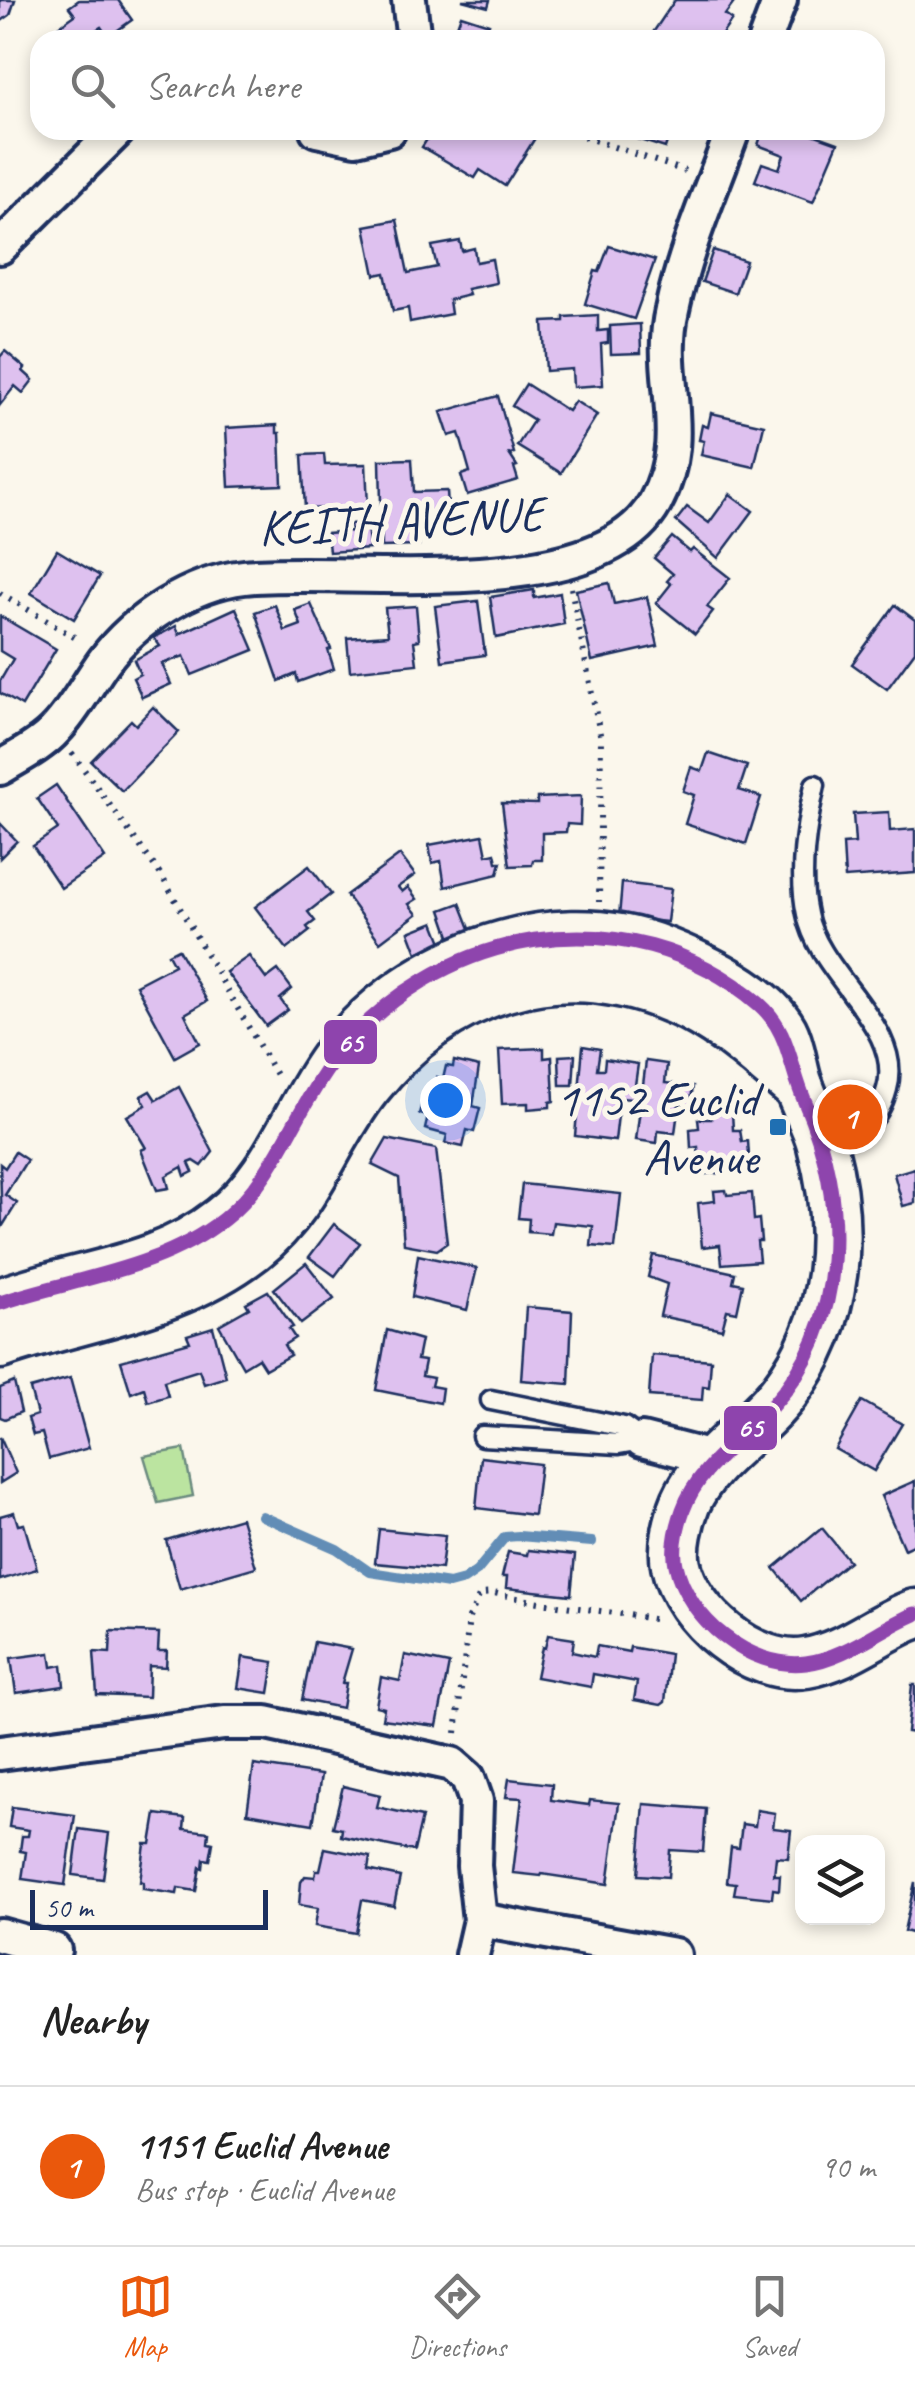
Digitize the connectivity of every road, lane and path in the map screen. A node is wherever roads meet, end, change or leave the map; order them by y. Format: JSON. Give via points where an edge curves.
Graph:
{"nodes":[{"id":1,"x":409,"y":0,"type":"edge"},
{"id":2,"x":780,"y":0,"type":"edge"},
{"id":3,"x":413,"y":30,"type":"edge"},
{"id":4,"x":769,"y":30,"type":"edge"},
{"id":5,"x":108,"y":140,"type":"edge"},
{"id":6,"x":593,"y":140,"type":"edge"},
{"id":7,"x":729,"y":140,"type":"edge"},
{"id":8,"x":714,"y":181,"type":"junction"},
{"id":9,"x":0,"y":247,"type":"edge"},
{"id":10,"x":567,"y":562,"type":"junction"},
{"id":11,"x":0,"y":594,"type":"edge"},
{"id":12,"x":62,"y":630,"type":"dead end"},
{"id":13,"x":55,"y":730,"type":"junction"},
{"id":14,"x":0,"y":768,"type":"edge"},
{"id":15,"x":815,"y":785,"type":"dead end"},
{"id":16,"x":598,"y":937,"type":"junction"},
{"id":17,"x":799,"y":1088,"type":"junction"},
{"id":18,"x":300,"y":1116,"type":"junction"},
{"id":19,"x":823,"y":1148,"type":"junction"},
{"id":20,"x":0,"y":1303,"type":"edge"},
{"id":21,"x":0,"y":1344,"type":"edge"},
{"id":22,"x":491,"y":1400,"type":"dead end"},
{"id":23,"x":482,"y":1436,"type":"dead end"},
{"id":24,"x":642,"y":1440,"type":"junction"},
{"id":25,"x":716,"y":1459,"type":"junction"},
{"id":26,"x":694,"y":1604,"type":"junction"},
{"id":27,"x":915,"y":1614,"type":"edge"},
{"id":28,"x":0,"y":1753,"type":"edge"},
{"id":29,"x":452,"y":1764,"type":"junction"},
{"id":30,"x":480,"y":1920,"type":"junction"},
{"id":31,"x":0,"y":1936,"type":"edge"},
{"id":32,"x":54,"y":1950,"type":"dead end"},
{"id":33,"x":472,"y":1955,"type":"edge"},
{"id":34,"x":674,"y":1955,"type":"edge"}],
"edges":[{"from":1,"to":3,"type":"street"},
{"from":2,"to":4,"type":"street"},
{"from":5,"to":9,"type":"street"},
{"from":6,"to":8,"type":"path"},
{"from":7,"to":8,"type":"street","name":"KEITH AVENUE"},
{"from":8,"to":10,"type":"street","name":"KEITH AVENUE","via":[[671,312],[674,451],[666,481],[652,508],[622,539]]},
{"from":10,"to":13,"type":"street","name":"KEITH AVENUE","via":[[392,578],[241,577],[189,594],[156,610],[108,656]]},
{"from":10,"to":16,"type":"path","via":[[601,739]]},
{"from":11,"to":12,"type":"path"},
{"from":13,"to":14,"type":"street","name":"KEITH AVENUE"},
{"from":13,"to":18,"type":"path","via":[[161,875]]},
{"from":15,"to":19,"type":"lane","via":[[806,828],[806,915],[824,956],[871,1020],[892,1074],[882,1106],[864,1130]]},
{"from":16,"to":17,"type":"street","via":[[647,945],[698,965],[750,997],[783,1032]]},
{"from":16,"to":18,"type":"street","via":[[548,937],[500,947],[408,989],[368,1021]]},
{"from":17,"to":19,"type":"street"},
{"from":17,"to":21,"type":"street","via":[[678,1000],[591,977],[513,984],[430,1022],[395,1054],[364,1089],[290,1214],[217,1272],[168,1297]]},
{"from":18,"to":20,"type":"street","via":[[258,1185],[198,1239],[120,1272]]},
{"from":19,"to":25,"type":"street","via":[[835,1210],[828,1305],[786,1390]]},
{"from":22,"to":24,"type":"lane","via":[[624,1427]]},
{"from":23,"to":24,"type":"lane"},
{"from":24,"to":25,"type":"street"},
{"from":25,"to":26,"type":"street","via":[[687,1500],[678,1531],[675,1564]]},
{"from":26,"to":27,"type":"street","via":[[750,1654],[803,1664],[852,1648]]},
{"from":26,"to":29,"type":"path","via":[[667,1621],[480,1594],[469,1618]]},
{"from":28,"to":29,"type":"street","via":[[266,1723]]},
{"from":29,"to":30,"type":"street","via":[[468,1778],[476,1801]]},
{"from":30,"to":33,"type":"street"},
{"from":30,"to":34,"type":"street"},
{"from":31,"to":32,"type":"street"}]}
